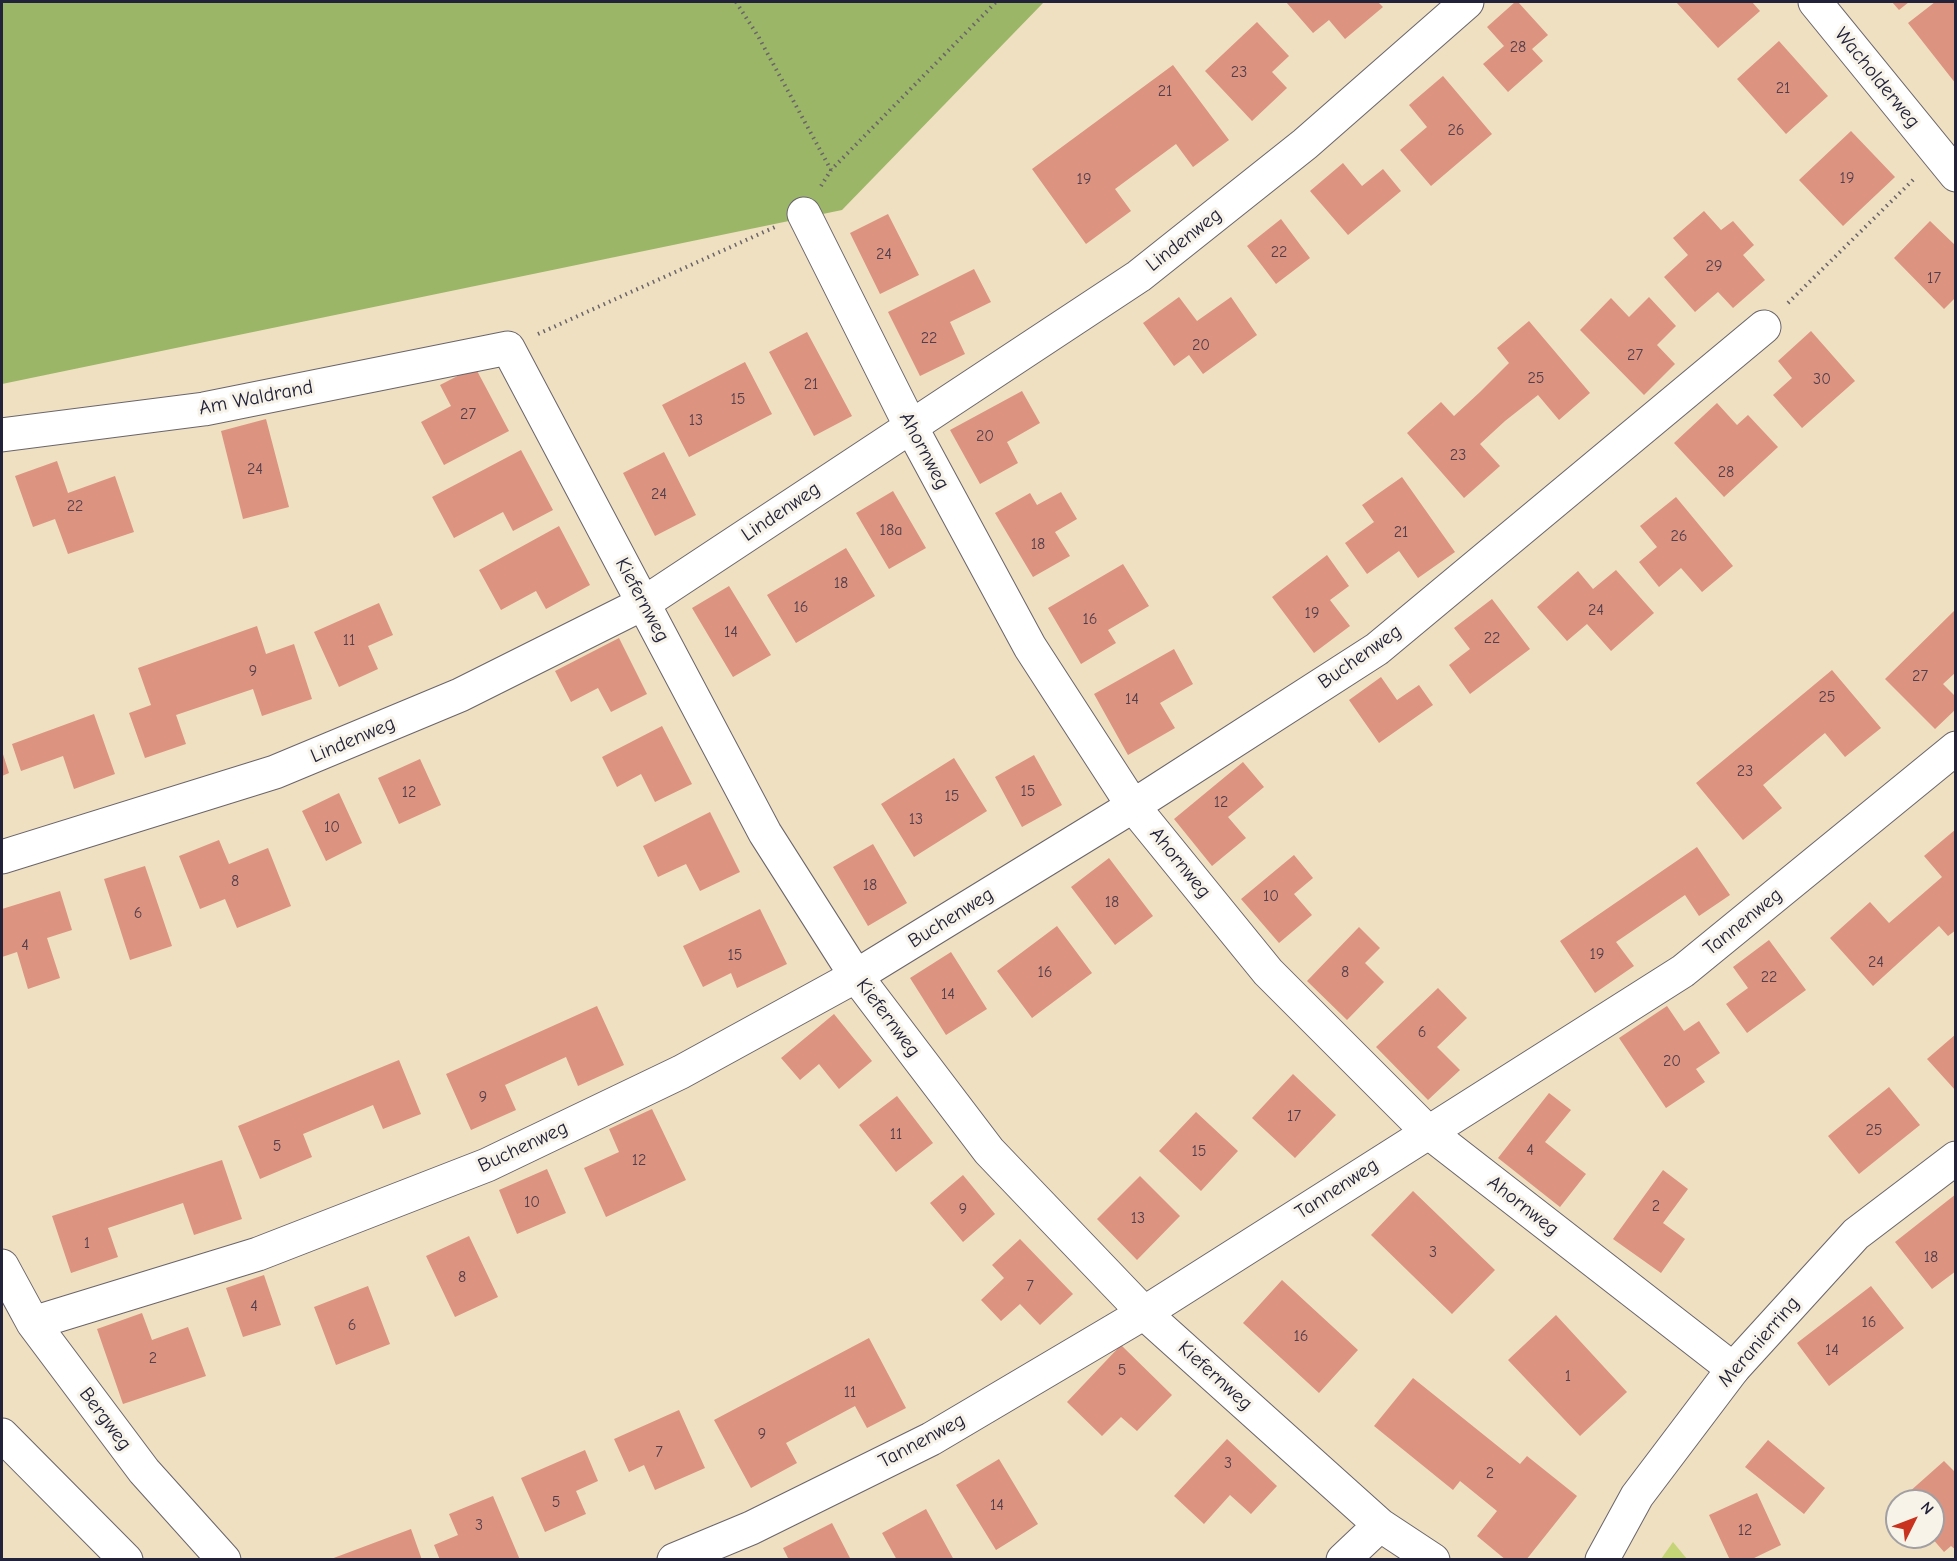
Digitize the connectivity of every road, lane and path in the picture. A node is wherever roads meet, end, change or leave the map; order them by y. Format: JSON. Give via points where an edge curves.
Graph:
{"nodes":[{"id":1,"x":736,"y":2,"type":"edge"},
{"id":2,"x":996,"y":2,"type":"edge"},
{"id":3,"x":1467,"y":2,"type":"edge"},
{"id":4,"x":1815,"y":2,"type":"edge"},
{"id":5,"x":1950,"y":156,"type":"edge"},
{"id":6,"x":831,"y":170,"type":"junction"},
{"id":7,"x":804,"y":214,"type":"junction"},
{"id":8,"x":1764,"y":327,"type":"joint"},
{"id":9,"x":508,"y":348,"type":"junction"},
{"id":10,"x":910,"y":425,"type":"junction"},
{"id":11,"x":2,"y":435,"type":"edge"},
{"id":12,"x":644,"y":603,"type":"junction"},
{"id":13,"x":1956,"y":748,"type":"edge"},
{"id":14,"x":1133,"y":806,"type":"junction"},
{"id":15,"x":2,"y":857,"type":"edge"},
{"id":16,"x":856,"y":976,"type":"junction"},
{"id":17,"x":1427,"y":1131,"type":"junction"},
{"id":18,"x":1956,"y":1158,"type":"edge"},
{"id":19,"x":2,"y":1266,"type":"edge"},
{"id":20,"x":1144,"y":1313,"type":"junction"},
{"id":21,"x":33,"y":1323,"type":"junction"},
{"id":22,"x":1733,"y":1369,"type":"junction"},
{"id":23,"x":7,"y":1450,"type":"edge"},
{"id":24,"x":1380,"y":1525,"type":"junction"},
{"id":25,"x":126,"y":1560,"type":"edge"},
{"id":26,"x":224,"y":1560,"type":"edge"},
{"id":27,"x":674,"y":1560,"type":"edge"},
{"id":28,"x":1343,"y":1560,"type":"edge"},
{"id":29,"x":1433,"y":1560,"type":"edge"},
{"id":30,"x":1602,"y":1560,"type":"edge"}],
"edges":[{"from":1,"to":6,"type":"path"},
{"from":2,"to":6,"type":"path"},
{"from":3,"to":10,"type":"street","name":"Lindenweg","via":[[1305,144],[1139,276]]},
{"from":4,"to":5,"type":"street","name":"Wacholderweg"},
{"from":5,"to":8,"type":"path"},
{"from":6,"to":7,"type":"path"},
{"from":7,"to":9,"type":"path"},
{"from":7,"to":10,"type":"street","name":"Ahornweg"},
{"from":8,"to":14,"type":"street","name":"Buchenweg","via":[[1377,649]]},
{"from":9,"to":11,"type":"street","name":"Am Waldrand","via":[[204,408]]},
{"from":9,"to":12,"type":"street","name":"Kiefernweg"},
{"from":10,"to":12,"type":"street","name":"Lindenweg"},
{"from":10,"to":14,"type":"street","name":"Ahornweg","via":[[1030,647]]},
{"from":12,"to":15,"type":"street","name":"Lindenweg","via":[[460,695],[275,772]]},
{"from":12,"to":16,"type":"street","name":"Kiefernweg","via":[[765,832]]},
{"from":13,"to":17,"type":"street","name":"Tannenweg","via":[[1683,971]]},
{"from":14,"to":16,"type":"street","name":"Buchenweg"},
{"from":14,"to":17,"type":"street","name":"Ahornweg","via":[[1268,972]]},
{"from":16,"to":20,"type":"street","name":"Kiefernweg","via":[[989,1151]]},
{"from":16,"to":21,"type":"street","name":"Buchenweg","via":[[681,1072],[487,1165],[258,1254]]},
{"from":17,"to":20,"type":"street","name":"Tannenweg"},
{"from":17,"to":22,"type":"street","name":"Ahornweg"},
{"from":18,"to":22,"type":"street","name":"Meranierring","via":[[1856,1234]]},
{"from":19,"to":21,"type":"street","name":"Bergweg"},
{"from":20,"to":24,"type":"street","name":"Kiefernweg"},
{"from":20,"to":27,"type":"street","name":"Tannenweg","via":[[931,1439],[751,1528]]},
{"from":21,"to":26,"type":"street","name":"Bergweg","via":[[144,1471]]},
{"from":22,"to":30,"type":"street","name":"Meranierring","via":[[1637,1496]]},
{"from":23,"to":25,"type":"street"},
{"from":24,"to":28,"type":"street"},
{"from":24,"to":29,"type":"street","name":"Kiefernweg"}]}
